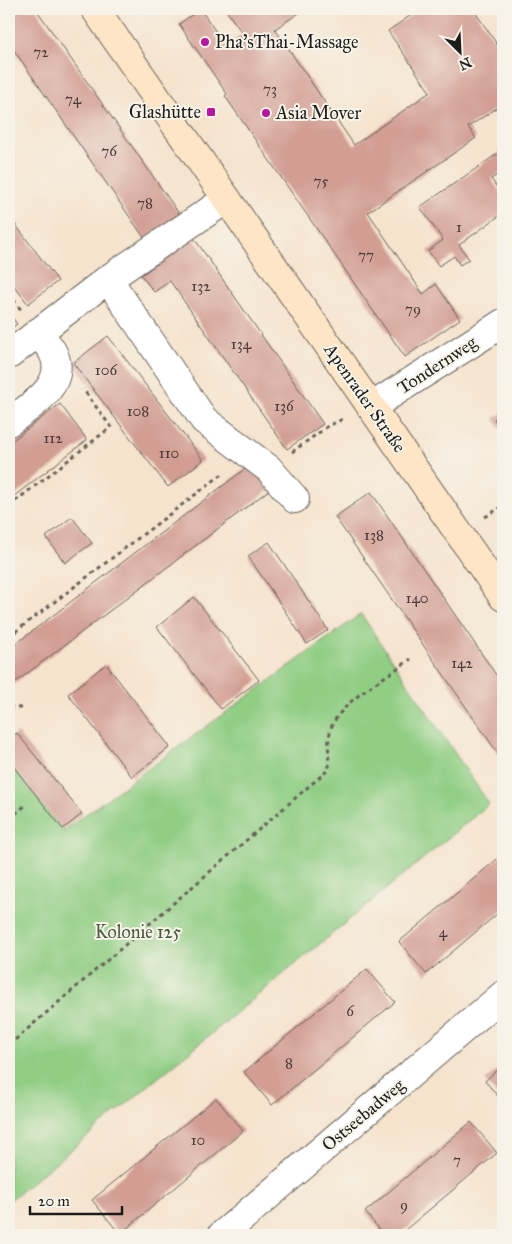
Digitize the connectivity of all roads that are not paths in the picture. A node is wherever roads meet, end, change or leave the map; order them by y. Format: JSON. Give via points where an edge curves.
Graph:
{"nodes":[{"id":1,"x":95,"y":9,"type":"edge"},
{"id":2,"x":227,"y":199,"type":"junction"},
{"id":3,"x":108,"y":279,"type":"junction"},
{"id":4,"x":503,"y":323,"type":"edge"},
{"id":5,"x":38,"y":332,"type":"junction"},
{"id":6,"x":9,"y":355,"type":"edge"},
{"id":7,"x":371,"y":407,"type":"junction"},
{"id":8,"x":9,"y":422,"type":"edge"},
{"id":9,"x":295,"y":499,"type":"dead end"},
{"id":10,"x":503,"y":597,"type":"edge"},
{"id":11,"x":503,"y":995,"type":"edge"},
{"id":12,"x":222,"y":1235,"type":"edge"}],
"edges":[{"from":1,"to":2,"type":"main road","name":"Apenrader Straße"},
{"from":2,"to":3,"type":"street"},
{"from":2,"to":7,"type":"main road","name":"Apenrader Straße"},
{"from":3,"to":5,"type":"street"},
{"from":3,"to":9,"type":"street","via":[[204,420],[259,461]]},
{"from":4,"to":7,"type":"street","name":"Tondernweg"},
{"from":5,"to":6,"type":"street"},
{"from":5,"to":8,"type":"street","via":[[54,354],[57,366],[54,382]]},
{"from":7,"to":10,"type":"main road","name":"Apenrader Straße"},
{"from":11,"to":12,"type":"street","name":"Ostseebadweg"}]}
